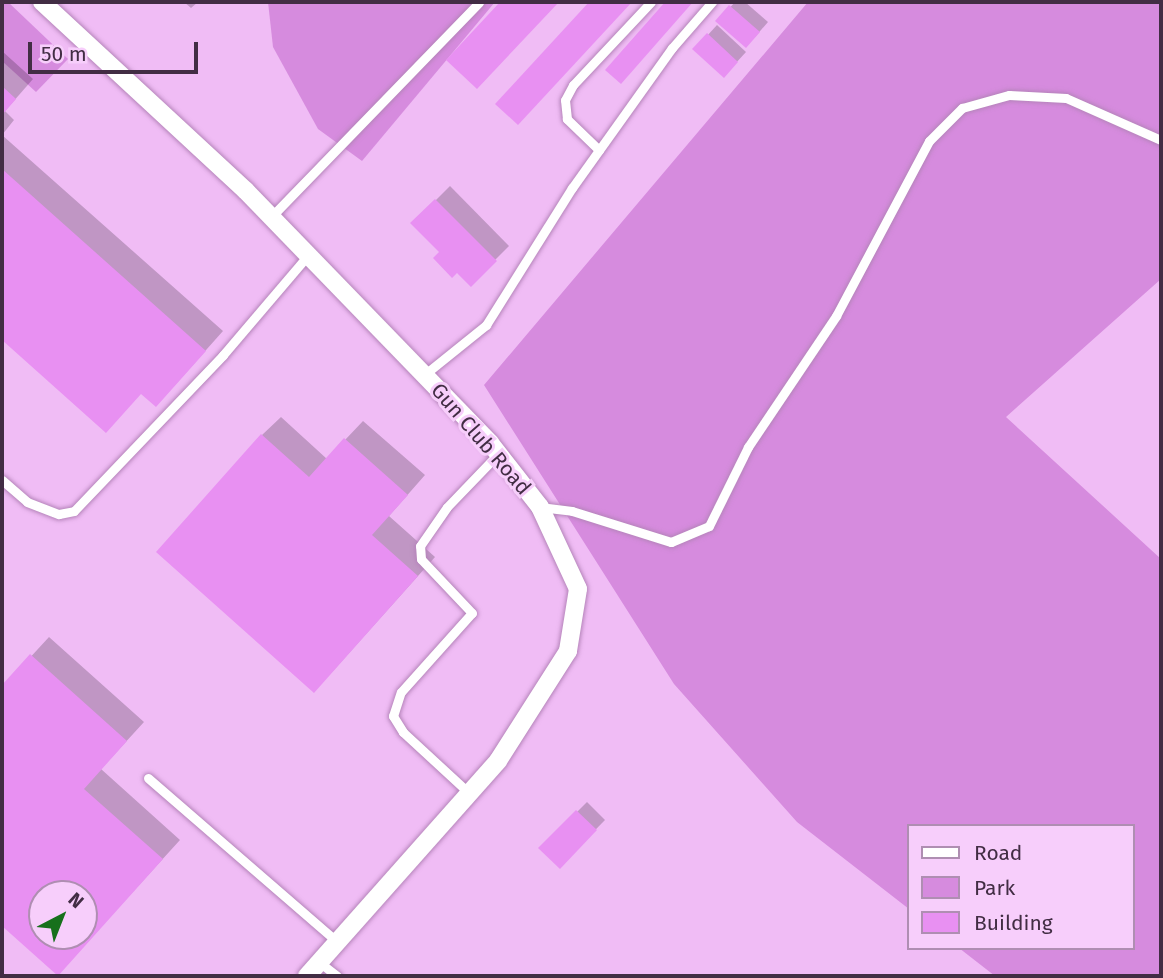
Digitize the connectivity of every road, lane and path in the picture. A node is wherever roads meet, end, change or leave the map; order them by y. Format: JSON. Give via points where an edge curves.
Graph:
{"nodes":[{"id":1,"x":42,"y":2,"type":"edge"},
{"id":2,"x":479,"y":2,"type":"edge"},
{"id":3,"x":651,"y":2,"type":"edge"},
{"id":4,"x":712,"y":2,"type":"edge"},
{"id":5,"x":1161,"y":139,"type":"edge"},
{"id":6,"x":598,"y":150,"type":"junction"},
{"id":7,"x":271,"y":217,"type":"junction"},
{"id":8,"x":308,"y":255,"type":"junction"},
{"id":9,"x":424,"y":375,"type":"junction"},
{"id":10,"x":498,"y":454,"type":"junction"},
{"id":11,"x":2,"y":480,"type":"edge"},
{"id":12,"x":540,"y":507,"type":"junction"},
{"id":13,"x":148,"y":778,"type":"dead end"},
{"id":14,"x":469,"y":793,"type":"junction"},
{"id":15,"x":337,"y":942,"type":"junction"},
{"id":16,"x":319,"y":962,"type":"junction"},
{"id":17,"x":307,"y":976,"type":"edge"},
{"id":18,"x":337,"y":976,"type":"edge"}],
"edges":[{"from":1,"to":7,"type":"street","name":"Gun Club Road"},
{"from":2,"to":7,"type":"lane"},
{"from":3,"to":6,"type":"lane","via":[[573,85],[565,100],[567,119]]},
{"from":4,"to":6,"type":"lane"},
{"from":5,"to":12,"type":"lane","via":[[1066,98],[1009,95],[962,108],[929,141],[836,316],[748,447],[709,526],[671,542],[572,511]]},
{"from":6,"to":9,"type":"lane","via":[[486,325]]},
{"from":7,"to":8,"type":"street","name":"Gun Club Road"},
{"from":8,"to":9,"type":"street","name":"Gun Club Road"},
{"from":8,"to":11,"type":"lane","via":[[223,355],[74,511],[60,514],[27,502]]},
{"from":9,"to":10,"type":"street","name":"Gun Club Road"},
{"from":10,"to":12,"type":"street","name":"Gun Club Road"},
{"from":10,"to":14,"type":"lane","via":[[447,507],[420,546],[421,559],[472,613],[401,691],[393,716],[403,732]]},
{"from":12,"to":14,"type":"street","name":"Gun Club Road","via":[[578,589],[568,651],[498,761]]},
{"from":13,"to":15,"type":"lane"},
{"from":14,"to":15,"type":"street","name":"Gun Club Road"},
{"from":15,"to":16,"type":"street","name":"Gun Club Road"},
{"from":16,"to":17,"type":"street","name":"Gun Club Road"},
{"from":16,"to":18,"type":"lane"}]}
